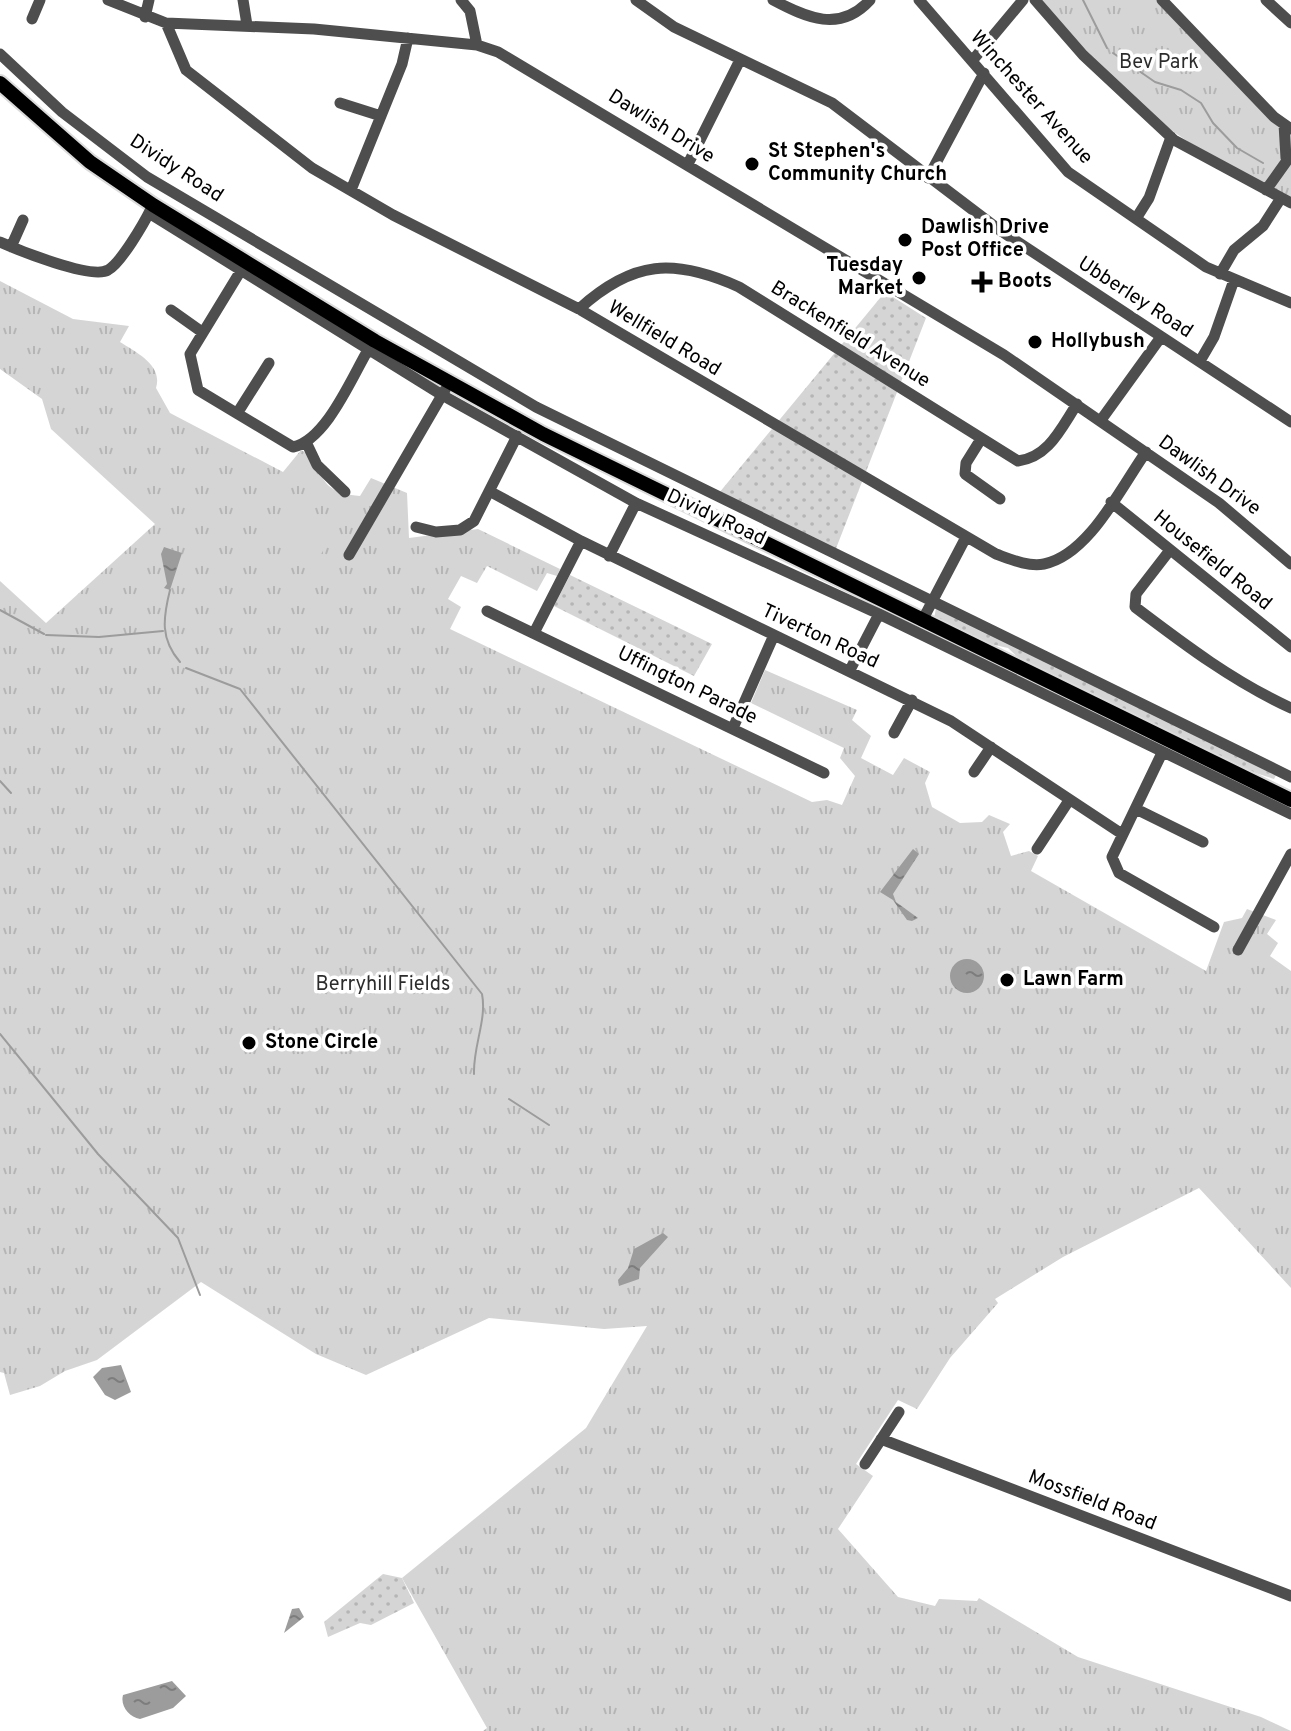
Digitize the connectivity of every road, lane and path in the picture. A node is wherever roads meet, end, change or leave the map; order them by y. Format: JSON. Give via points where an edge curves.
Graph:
{"nodes":[{"id":1,"x":40,"y":0,"type":"edge"},
{"id":2,"x":108,"y":0,"type":"edge"},
{"id":3,"x":149,"y":0,"type":"edge"},
{"id":4,"x":243,"y":0,"type":"edge"},
{"id":5,"x":461,"y":0,"type":"edge"},
{"id":6,"x":636,"y":0,"type":"edge"},
{"id":7,"x":773,"y":0,"type":"edge"},
{"id":8,"x":870,"y":0,"type":"edge"},
{"id":9,"x":919,"y":0,"type":"edge"},
{"id":10,"x":1023,"y":0,"type":"edge"},
{"id":11,"x":1035,"y":0,"type":"edge"},
{"id":12,"x":1162,"y":0,"type":"edge"},
{"id":13,"x":1266,"y":0,"type":"edge"},
{"id":14,"x":145,"y":17,"type":"junction"},
{"id":15,"x":32,"y":19,"type":"dead end"},
{"id":16,"x":166,"y":23,"type":"junction"},
{"id":17,"x":1291,"y":23,"type":"edge"},
{"id":18,"x":247,"y":25,"type":"junction"},
{"id":19,"x":408,"y":38,"type":"junction"},
{"id":20,"x":477,"y":45,"type":"junction"},
{"id":21,"x":0,"y":54,"type":"edge"},
{"id":22,"x":740,"y":60,"type":"junction"},
{"id":23,"x":972,"y":61,"type":"junction"},
{"id":24,"x":984,"y":73,"type":"junction"},
{"id":25,"x":0,"y":83,"type":"edge"},
{"id":26,"x":340,"y":103,"type":"dead end"},
{"id":27,"x":381,"y":116,"type":"junction"},
{"id":28,"x":1287,"y":126,"type":"edge"},
{"id":29,"x":1171,"y":137,"type":"junction"},
{"id":30,"x":1289,"y":156,"type":"edge"},
{"id":31,"x":688,"y":164,"type":"junction"},
{"id":32,"x":928,"y":178,"type":"junction"},
{"id":33,"x":351,"y":190,"type":"junction"},
{"id":34,"x":1266,"y":190,"type":"junction"},
{"id":35,"x":1286,"y":201,"type":"edge"},
{"id":36,"x":151,"y":209,"type":"junction"},
{"id":37,"x":1137,"y":217,"type":"junction"},
{"id":38,"x":23,"y":220,"type":"dead end"},
{"id":39,"x":6,"y":245,"type":"edge"},
{"id":40,"x":240,"y":272,"type":"junction"},
{"id":41,"x":1220,"y":274,"type":"junction"},
{"id":42,"x":1234,"y":280,"type":"junction"},
{"id":43,"x":1291,"y":303,"type":"edge"},
{"id":44,"x":579,"y":309,"type":"junction"},
{"id":45,"x":171,"y":310,"type":"dead end"},
{"id":46,"x":387,"y":322,"type":"junction"},
{"id":47,"x":202,"y":332,"type":"junction"},
{"id":48,"x":1161,"y":337,"type":"junction"},
{"id":49,"x":372,"y":346,"type":"junction"},
{"id":50,"x":1200,"y":361,"type":"junction"},
{"id":51,"x":269,"y":363,"type":"dead end"},
{"id":52,"x":446,"y":388,"type":"junction"},
{"id":53,"x":1077,"y":404,"type":"junction"},
{"id":54,"x":238,"y":412,"type":"junction"},
{"id":55,"x":1101,"y":420,"type":"junction"},
{"id":56,"x":1291,"y":422,"type":"edge"},
{"id":57,"x":517,"y":436,"type":"junction"},
{"id":58,"x":981,"y":439,"type":"junction"},
{"id":59,"x":307,"y":444,"type":"junction"},
{"id":60,"x":1146,"y":452,"type":"junction"},
{"id":61,"x":345,"y":492,"type":"dead end"},
{"id":62,"x":491,"y":492,"type":"junction"},
{"id":63,"x":1000,"y":499,"type":"dead end"},
{"id":64,"x":1111,"y":502,"type":"junction"},
{"id":65,"x":636,"y":503,"type":"junction"},
{"id":66,"x":416,"y":527,"type":"dead end"},
{"id":67,"x":965,"y":539,"type":"junction"},
{"id":68,"x":581,"y":541,"type":"junction"},
{"id":69,"x":1170,"y":550,"type":"junction"},
{"id":70,"x":349,"y":555,"type":"dead end"},
{"id":71,"x":609,"y":556,"type":"junction"},
{"id":72,"x":1291,"y":564,"type":"edge"},
{"id":73,"x":932,"y":601,"type":"junction"},
{"id":74,"x":487,"y":611,"type":"dead end"},
{"id":75,"x":879,"y":614,"type":"junction"},
{"id":76,"x":922,"y":621,"type":"junction"},
{"id":77,"x":535,"y":631,"type":"junction"},
{"id":78,"x":774,"y":635,"type":"junction"},
{"id":79,"x":1291,"y":647,"type":"edge"},
{"id":80,"x":850,"y":670,"type":"junction"},
{"id":81,"x":912,"y":700,"type":"junction"},
{"id":82,"x":1291,"y":708,"type":"edge"},
{"id":83,"x":733,"y":728,"type":"junction"},
{"id":84,"x":894,"y":733,"type":"dead end"},
{"id":85,"x":991,"y":747,"type":"junction"},
{"id":86,"x":1162,"y":753,"type":"junction"},
{"id":87,"x":974,"y":772,"type":"dead end"},
{"id":88,"x":824,"y":773,"type":"dead end"},
{"id":89,"x":1291,"y":777,"type":"edge"},
{"id":90,"x":1291,"y":800,"type":"edge"},
{"id":91,"x":1068,"y":802,"type":"junction"},
{"id":92,"x":1136,"y":809,"type":"junction"},
{"id":93,"x":1291,"y":814,"type":"edge"},
{"id":94,"x":1122,"y":834,"type":"junction"},
{"id":95,"x":1038,"y":840,"type":"dead end"},
{"id":96,"x":1203,"y":842,"type":"dead end"},
{"id":97,"x":1291,"y":854,"type":"edge"},
{"id":98,"x":1214,"y":927,"type":"dead end"},
{"id":99,"x":1238,"y":950,"type":"dead end"},
{"id":100,"x":899,"y":1412,"type":"dead end"},
{"id":101,"x":881,"y":1439,"type":"junction"},
{"id":102,"x":865,"y":1464,"type":"dead end"},
{"id":103,"x":1291,"y":1596,"type":"edge"}],
"edges":[{"from":1,"to":15,"type":"street"},
{"from":2,"to":14,"type":"street","name":"Dawlish Drive"},
{"from":3,"to":14,"type":"street"},
{"from":4,"to":18,"type":"street"},
{"from":5,"to":20,"type":"street","via":[[470,11]]},
{"from":6,"to":22,"type":"street","name":"Ubberley Road","via":[[674,27]]},
{"from":7,"to":8,"type":"street","via":[[820,21],[860,12]]},
{"from":9,"to":23,"type":"street","name":"Winchester Avenue"},
{"from":10,"to":23,"type":"street"},
{"from":11,"to":29,"type":"street","via":[[1083,55]]},
{"from":12,"to":28,"type":"street"},
{"from":13,"to":17,"type":"street"},
{"from":14,"to":16,"type":"street","name":"Dawlish Drive"},
{"from":16,"to":18,"type":"street","name":"Dawlish Drive"},
{"from":16,"to":33,"type":"street","name":"Wellfield Road","via":[[186,70],[301,160]]},
{"from":18,"to":19,"type":"street","name":"Dawlish Drive"},
{"from":19,"to":20,"type":"street","name":"Dawlish Drive"},
{"from":19,"to":27,"type":"street"},
{"from":20,"to":31,"type":"street","name":"Dawlish Drive","via":[[578,97]]},
{"from":21,"to":46,"type":"street","name":"Dividy Road","via":[[62,112],[147,177]]},
{"from":22,"to":31,"type":"street"},
{"from":22,"to":32,"type":"street","name":"Ubberley Road","via":[[832,103]]},
{"from":23,"to":24,"type":"street","name":"Winchester Avenue"},
{"from":24,"to":32,"type":"street"},
{"from":24,"to":37,"type":"street","name":"Winchester Avenue","via":[[1068,172]]},
{"from":25,"to":36,"type":"main road","name":"Dividy Road"},
{"from":26,"to":27,"type":"street"},
{"from":27,"to":33,"type":"street"},
{"from":28,"to":30,"type":"street"},
{"from":29,"to":34,"type":"street"},
{"from":29,"to":37,"type":"street"},
{"from":30,"to":34,"type":"street"},
{"from":31,"to":53,"type":"street","name":"Dawlish Drive"},
{"from":32,"to":48,"type":"street","name":"Ubberley Road"},
{"from":33,"to":44,"type":"street","name":"Wellfield Road"},
{"from":34,"to":35,"type":"street"},
{"from":35,"to":41,"type":"street","via":[[1234,250]]},
{"from":36,"to":39,"type":"street","via":[[115,265],[102,273]]},
{"from":36,"to":40,"type":"street","name":"Dividy Road"},
{"from":36,"to":49,"type":"main road","name":"Dividy Road"},
{"from":37,"to":41,"type":"street","name":"Winchester Avenue"},
{"from":38,"to":39,"type":"street"},
{"from":40,"to":47,"type":"street"},
{"from":40,"to":49,"type":"street","name":"Dividy Road"},
{"from":41,"to":42,"type":"street","name":"Winchester Avenue"},
{"from":42,"to":43,"type":"street","name":"Winchester Avenue"},
{"from":42,"to":50,"type":"street"},
{"from":44,"to":58,"type":"street","name":"Brackenfield Avenue","via":[[602,288],[628,275],[654,268],[700,270],[739,287]]},
{"from":44,"to":67,"type":"street","name":"Wellfield Road"},
{"from":45,"to":47,"type":"street"},
{"from":46,"to":49,"type":"street"},
{"from":46,"to":73,"type":"street","name":"Dividy Road","via":[[632,457]]},
{"from":47,"to":54,"type":"street","via":[[189,359],[198,390]]},
{"from":48,"to":50,"type":"street","name":"Ubberley Road"},
{"from":48,"to":55,"type":"street"},
{"from":49,"to":52,"type":"main road","name":"Dividy Road"},
{"from":49,"to":59,"type":"street"},
{"from":50,"to":56,"type":"street","name":"Ubberley Road"},
{"from":51,"to":54,"type":"street"},
{"from":52,"to":57,"type":"street","name":"Dividy Road"},
{"from":52,"to":70,"type":"street"},
{"from":52,"to":76,"type":"main road","name":"Dividy Road"},
{"from":53,"to":55,"type":"street","name":"Dawlish Drive"},
{"from":53,"to":58,"type":"street","name":"Brackenfield Avenue","via":[[1046,451],[1030,459],[1018,461]]},
{"from":54,"to":59,"type":"street","via":[[293,447]]},
{"from":55,"to":60,"type":"street","name":"Dawlish Drive"},
{"from":57,"to":62,"type":"street"},
{"from":57,"to":65,"type":"street","name":"Dividy Road"},
{"from":58,"to":63,"type":"street","via":[[965,474]]},
{"from":59,"to":61,"type":"street","via":[[317,465]]},
{"from":60,"to":64,"type":"street","name":"Wellfield Road"},
{"from":60,"to":72,"type":"street","name":"Dawlish Drive","via":[[1219,503]]},
{"from":62,"to":66,"type":"street","via":[[474,521],[460,530]]},
{"from":62,"to":68,"type":"street","name":"Tiverton Road"},
{"from":64,"to":67,"type":"street","name":"Wellfield Road","via":[[1079,548],[1044,564],[1010,559]]},
{"from":64,"to":69,"type":"street","name":"Housefield Road"},
{"from":65,"to":71,"type":"street"},
{"from":65,"to":75,"type":"street","name":"Dividy Road"},
{"from":67,"to":73,"type":"street"},
{"from":68,"to":71,"type":"street","name":"Tiverton Road"},
{"from":68,"to":77,"type":"street"},
{"from":69,"to":79,"type":"street","name":"Housefield Road"},
{"from":69,"to":82,"type":"street","via":[[1136,594],[1135,607],[1199,656]]},
{"from":71,"to":78,"type":"street","name":"Tiverton Road"},
{"from":73,"to":76,"type":"street"},
{"from":73,"to":89,"type":"street","name":"Dividy Road"},
{"from":74,"to":77,"type":"street","name":"Uffington Parade"},
{"from":75,"to":80,"type":"street"},
{"from":75,"to":86,"type":"street","name":"Dividy Road"},
{"from":76,"to":90,"type":"main road","name":"Dividy Road"},
{"from":77,"to":83,"type":"street","name":"Uffington Parade"},
{"from":78,"to":80,"type":"street","name":"Tiverton Road"},
{"from":78,"to":83,"type":"street"},
{"from":80,"to":81,"type":"street","name":"Tiverton Road"},
{"from":81,"to":84,"type":"street"},
{"from":81,"to":85,"type":"street","name":"Tiverton Road"},
{"from":83,"to":88,"type":"street","name":"Uffington Parade"},
{"from":85,"to":87,"type":"street"},
{"from":85,"to":91,"type":"street","name":"Tiverton Road"},
{"from":86,"to":92,"type":"street"},
{"from":86,"to":93,"type":"street","name":"Dividy Road"},
{"from":91,"to":94,"type":"street","name":"Tiverton Road"},
{"from":91,"to":95,"type":"street"},
{"from":92,"to":94,"type":"street"},
{"from":92,"to":96,"type":"street"},
{"from":94,"to":98,"type":"street","via":[[1112,857],[1119,873]]},
{"from":97,"to":99,"type":"street"},
{"from":100,"to":101,"type":"street"},
{"from":101,"to":102,"type":"street"},
{"from":101,"to":103,"type":"street","name":"Mossfield Road"}]}
